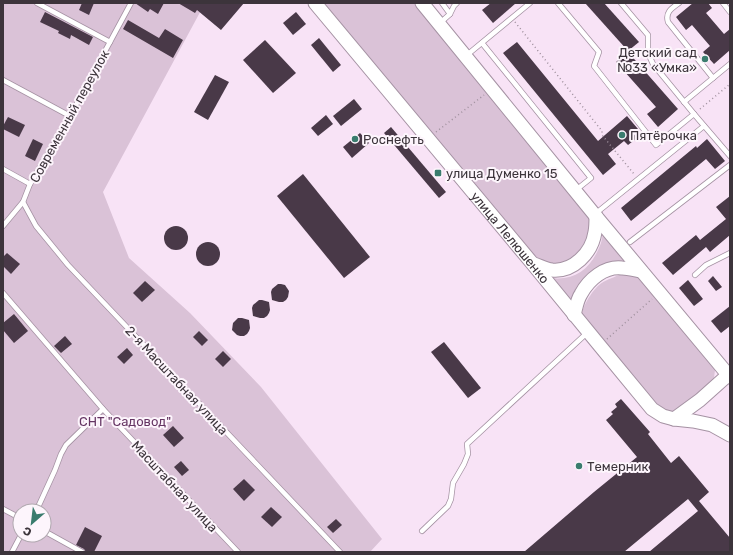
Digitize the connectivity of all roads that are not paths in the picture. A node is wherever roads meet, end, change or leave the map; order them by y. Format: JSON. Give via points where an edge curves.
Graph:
{"nodes":[{"id":1,"x":37,"y":3,"type":"edge"},
{"id":2,"x":131,"y":3,"type":"edge"},
{"id":3,"x":314,"y":3,"type":"edge"},
{"id":4,"x":422,"y":3,"type":"edge"},
{"id":5,"x":442,"y":3,"type":"edge"},
{"id":6,"x":458,"y":3,"type":"edge"},
{"id":7,"x":530,"y":3,"type":"edge"},
{"id":8,"x":558,"y":3,"type":"edge"},
{"id":9,"x":621,"y":3,"type":"edge"},
{"id":10,"x":679,"y":3,"type":"edge"},
{"id":11,"x":723,"y":3,"type":"edge"},
{"id":12,"x":730,"y":12,"type":"edge"},
{"id":13,"x":450,"y":14,"type":"junction"},
{"id":14,"x":439,"y":24,"type":"junction"},
{"id":15,"x":110,"y":42,"type":"junction"},
{"id":16,"x":482,"y":43,"type":"junction"},
{"id":17,"x":466,"y":56,"type":"junction"},
{"id":18,"x":730,"y":64,"type":"edge"},
{"id":19,"x":713,"y":78,"type":"junction"},
{"id":20,"x":3,"y":80,"type":"edge"},
{"id":21,"x":684,"y":102,"type":"junction"},
{"id":22,"x":694,"y":114,"type":"junction"},
{"id":23,"x":70,"y":116,"type":"junction"},
{"id":24,"x":704,"y":126,"type":"junction"},
{"id":25,"x":730,"y":156,"type":"edge"},
{"id":26,"x":730,"y":165,"type":"edge"},
{"id":27,"x":3,"y":169,"type":"edge"},
{"id":28,"x":30,"y":184,"type":"junction"},
{"id":29,"x":575,"y":191,"type":"junction"},
{"id":30,"x":23,"y":202,"type":"junction"},
{"id":31,"x":595,"y":215,"type":"junction"},
{"id":32,"x":3,"y":226,"type":"edge"},
{"id":33,"x":630,"y":242,"type":"dead end"},
{"id":34,"x":730,"y":252,"type":"edge"},
{"id":35,"x":532,"y":263,"type":"junction"},
{"id":36,"x":641,"y":271,"type":"junction"},
{"id":37,"x":695,"y":275,"type":"dead end"},
{"id":38,"x":3,"y":293,"type":"edge"},
{"id":39,"x":574,"y":315,"type":"junction"},
{"id":40,"x":588,"y":332,"type":"junction"},
{"id":41,"x":729,"y":376,"type":"edge"},
{"id":42,"x":103,"y":409,"type":"junction"},
{"id":43,"x":674,"y":419,"type":"junction"},
{"id":44,"x":730,"y":435,"type":"edge"},
{"id":45,"x":40,"y":503,"type":"edge"},
{"id":46,"x":3,"y":509,"type":"edge"},
{"id":47,"x":12,"y":514,"type":"edge"},
{"id":48,"x":422,"y":531,"type":"dead end"},
{"id":49,"x":52,"y":535,"type":"edge"},
{"id":50,"x":17,"y":543,"type":"edge"},
{"id":51,"x":12,"y":552,"type":"edge"},
{"id":52,"x":82,"y":552,"type":"edge"},
{"id":53,"x":238,"y":552,"type":"edge"},
{"id":54,"x":340,"y":552,"type":"edge"}],
"edges":[{"from":1,"to":15,"type":"lane"},
{"from":2,"to":15,"type":"lane","name":"Современный переулок"},
{"from":3,"to":35,"type":"street","name":"улица Лелюшенко"},
{"from":4,"to":14,"type":"street"},
{"from":5,"to":13,"type":"lane"},
{"from":6,"to":13,"type":"lane"},
{"from":7,"to":16,"type":"lane"},
{"from":8,"to":22,"type":"lane","via":[[599,52],[594,66],[656,145]]},
{"from":9,"to":21,"type":"lane","via":[[648,35],[648,54],[653,64]]},
{"from":10,"to":19,"type":"lane","via":[[667,14],[668,22]]},
{"from":11,"to":12,"type":"lane"},
{"from":13,"to":14,"type":"lane"},
{"from":14,"to":17,"type":"street"},
{"from":15,"to":23,"type":"lane","name":"Современный переулок"},
{"from":16,"to":17,"type":"lane"},
{"from":16,"to":29,"type":"lane","via":[[591,178]]},
{"from":17,"to":29,"type":"street"},
{"from":18,"to":19,"type":"lane"},
{"from":19,"to":21,"type":"lane"},
{"from":20,"to":23,"type":"lane"},
{"from":21,"to":22,"type":"lane"},
{"from":22,"to":24,"type":"lane"},
{"from":23,"to":28,"type":"lane","name":"Современный переулок"},
{"from":24,"to":25,"type":"lane"},
{"from":24,"to":31,"type":"lane"},
{"from":26,"to":33,"type":"lane"},
{"from":27,"to":28,"type":"lane"},
{"from":28,"to":30,"type":"lane","name":"Современный переулок"},
{"from":29,"to":31,"type":"street"},
{"from":30,"to":32,"type":"lane","name":"Современный переулок"},
{"from":30,"to":54,"type":"lane","name":"2-я Масштабная улица","via":[[36,226],[68,265]]},
{"from":31,"to":35,"type":"street","via":[[595,233],[591,246],[584,257],[573,266],[554,270]]},
{"from":31,"to":36,"type":"street"},
{"from":34,"to":37,"type":"lane","via":[[706,265]]},
{"from":35,"to":39,"type":"street","name":"улица Лелюшенко"},
{"from":36,"to":39,"type":"street","via":[[621,267],[603,272],[592,279],[580,295]]},
{"from":36,"to":41,"type":"street"},
{"from":38,"to":42,"type":"lane","name":"Масштабная улица"},
{"from":39,"to":40,"type":"street","name":"улица Лелюшенко"},
{"from":40,"to":43,"type":"street","name":"улица Лелюшенко","via":[[652,409]]},
{"from":40,"to":48,"type":"lane","via":[[467,444],[468,454],[453,483],[448,506]]},
{"from":41,"to":43,"type":"street"},
{"from":42,"to":45,"type":"lane","via":[[66,445]]},
{"from":42,"to":53,"type":"lane","name":"Масштабная улица"},
{"from":43,"to":44,"type":"street","name":"улица Лелюшенко","via":[[712,425]]},
{"from":46,"to":47,"type":"lane"},
{"from":49,"to":52,"type":"lane"},
{"from":50,"to":51,"type":"lane"}]}
